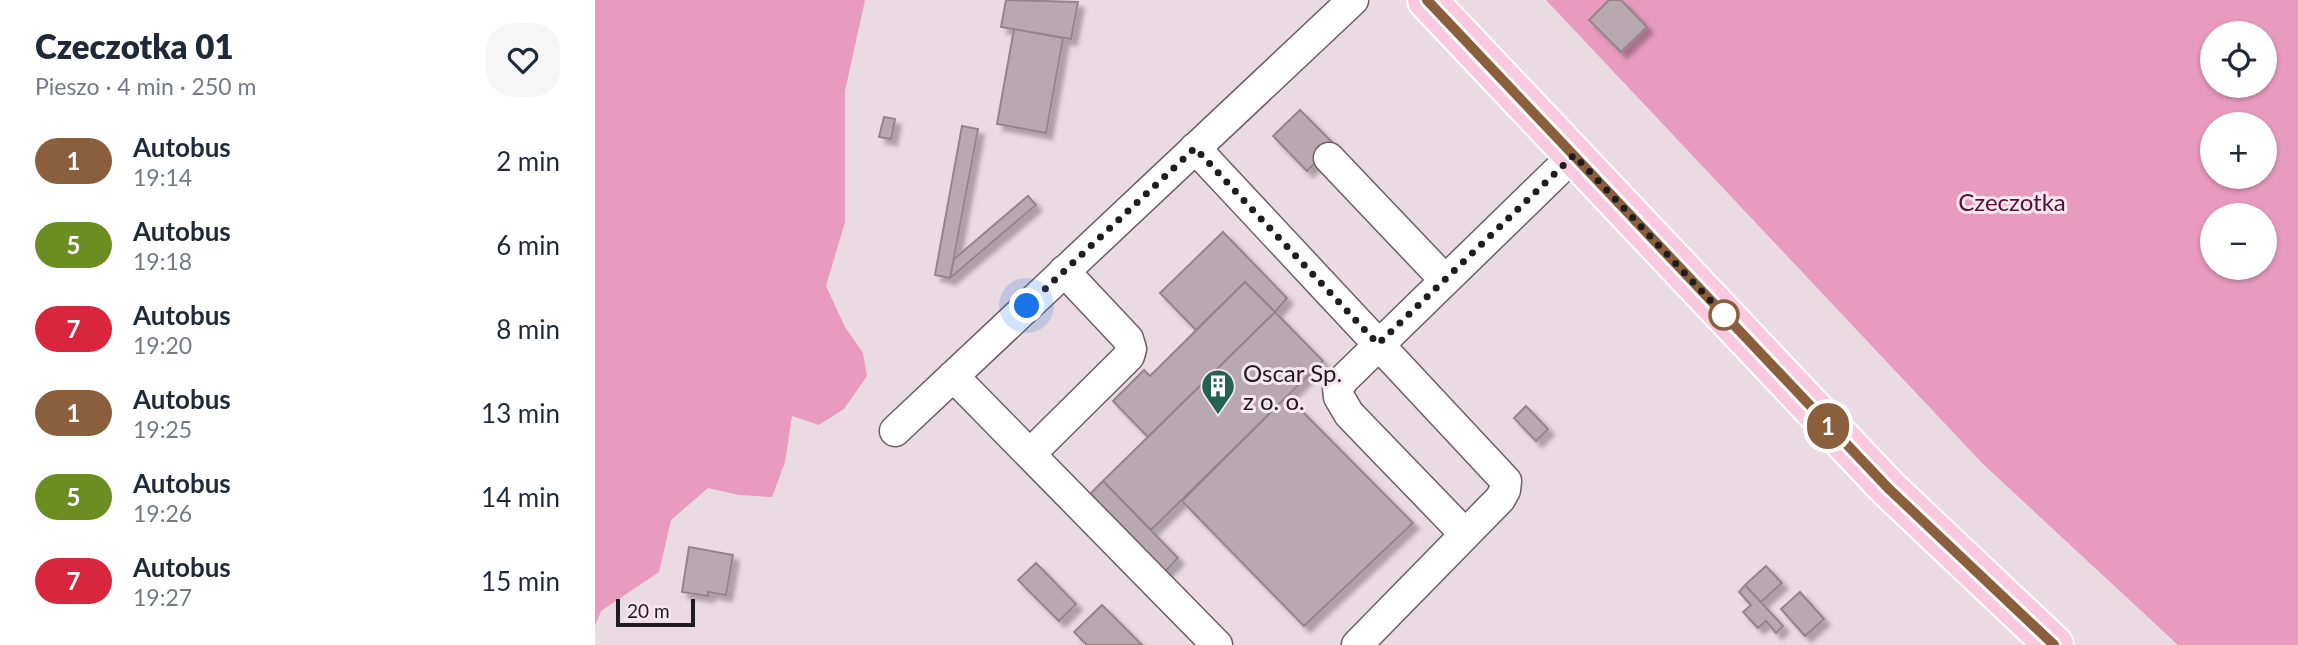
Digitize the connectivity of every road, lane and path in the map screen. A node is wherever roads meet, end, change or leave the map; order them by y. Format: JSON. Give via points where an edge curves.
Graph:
{"nodes":[{"id":1,"x":1353,"y":0,"type":"edge"},
{"id":2,"x":1427,"y":0,"type":"edge"},
{"id":3,"x":1195,"y":148,"type":"junction"},
{"id":4,"x":1574,"y":155,"type":"junction"},
{"id":5,"x":1329,"y":158,"type":"dead end"},
{"id":6,"x":1065,"y":271,"type":"junction"},
{"id":7,"x":1445,"y":280,"type":"junction"},
{"id":8,"x":1378,"y":344,"type":"junction"},
{"id":9,"x":953,"y":376,"type":"junction"},
{"id":10,"x":895,"y":431,"type":"dead end"},
{"id":11,"x":1030,"y":454,"type":"junction"},
{"id":12,"x":1465,"y":534,"type":"junction"},
{"id":13,"x":1217,"y":645,"type":"edge"},
{"id":14,"x":1357,"y":645,"type":"edge"},
{"id":15,"x":2055,"y":645,"type":"edge"}],
"edges":[{"from":1,"to":3,"type":"lane"},
{"from":2,"to":4,"type":"main road"},
{"from":3,"to":6,"type":"lane"},
{"from":3,"to":8,"type":"lane"},
{"from":4,"to":7,"type":"lane"},
{"from":4,"to":15,"type":"main road","via":[[1888,488]]},
{"from":5,"to":7,"type":"lane"},
{"from":6,"to":9,"type":"lane"},
{"from":6,"to":11,"type":"lane","via":[[1128,339],[1131,349]]},
{"from":7,"to":8,"type":"lane"},
{"from":8,"to":12,"type":"lane","via":[[1338,388],[1343,405]]},
{"from":8,"to":12,"type":"lane","via":[[1506,481],[1500,499]]},
{"from":9,"to":10,"type":"lane"},
{"from":9,"to":11,"type":"lane"},
{"from":11,"to":13,"type":"lane"},
{"from":12,"to":14,"type":"lane"}]}
